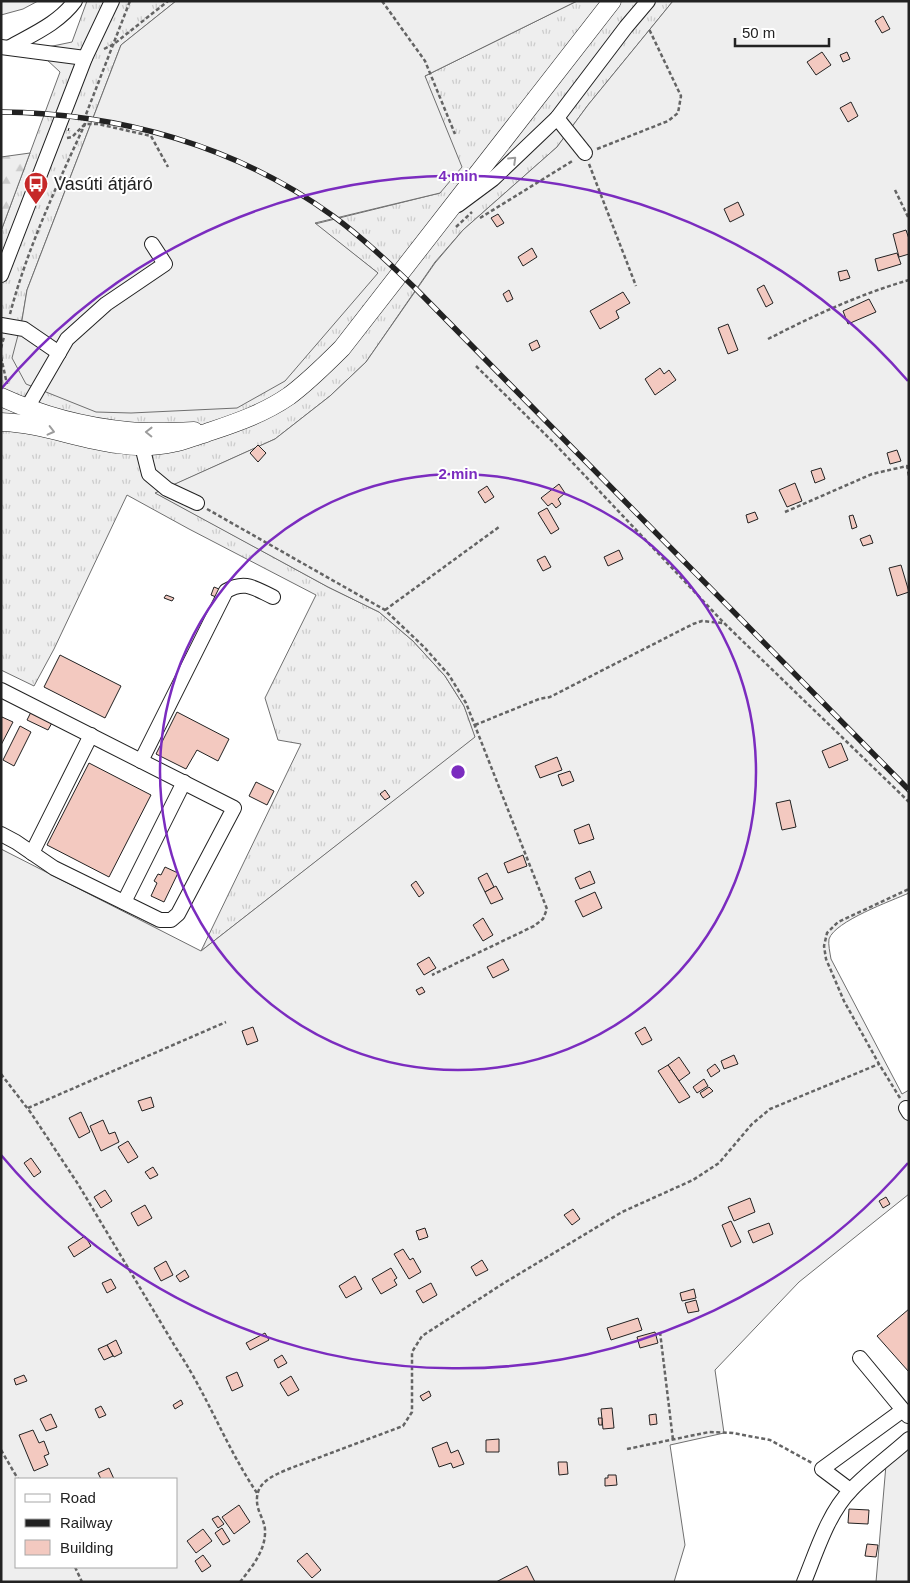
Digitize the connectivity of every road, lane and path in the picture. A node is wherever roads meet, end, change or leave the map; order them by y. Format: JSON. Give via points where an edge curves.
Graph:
{"nodes":[{"id":1,"x":75,"y":1,"type":"edge"},
{"id":2,"x":112,"y":1,"type":"edge"},
{"id":3,"x":130,"y":1,"type":"edge"},
{"id":4,"x":168,"y":1,"type":"edge"},
{"id":5,"x":382,"y":1,"type":"edge"},
{"id":6,"x":612,"y":1,"type":"edge"},
{"id":7,"x":648,"y":1,"type":"edge"},
{"id":8,"x":650,"y":29,"type":"dead end"},
{"id":9,"x":114,"y":44,"type":"junction"},
{"id":10,"x":5,"y":47,"type":"edge"},
{"id":11,"x":85,"y":58,"type":"junction"},
{"id":12,"x":557,"y":118,"type":"junction"},
{"id":13,"x":86,"y":124,"type":"junction"},
{"id":14,"x":456,"y":134,"type":"dead end"},
{"id":15,"x":53,"y":142,"type":"junction"},
{"id":16,"x":585,"y":153,"type":"junction"},
{"id":17,"x":168,"y":167,"type":"dead end"},
{"id":18,"x":895,"y":190,"type":"dead end"},
{"id":19,"x":473,"y":211,"type":"dead end"},
{"id":20,"x":480,"y":218,"type":"dead end"},
{"id":21,"x":909,"y":219,"type":"edge"},
{"id":22,"x":451,"y":222,"type":"junction"},
{"id":23,"x":152,"y":244,"type":"dead end"},
{"id":24,"x":1,"y":276,"type":"edge"},
{"id":25,"x":909,"y":280,"type":"edge"},
{"id":26,"x":636,"y":286,"type":"dead end"},
{"id":27,"x":4,"y":326,"type":"edge"},
{"id":28,"x":768,"y":339,"type":"dead end"},
{"id":29,"x":59,"y":353,"type":"junction"},
{"id":30,"x":476,"y":366,"type":"dead end"},
{"id":31,"x":1,"y":397,"type":"edge"},
{"id":32,"x":27,"y":408,"type":"junction"},
{"id":33,"x":1,"y":422,"type":"edge"},
{"id":34,"x":215,"y":430,"type":"junction"},
{"id":35,"x":142,"y":446,"type":"junction"},
{"id":36,"x":908,"y":466,"type":"edge"},
{"id":37,"x":909,"y":476,"type":"edge"},
{"id":38,"x":197,"y":503,"type":"joint"},
{"id":39,"x":785,"y":512,"type":"dead end"},
{"id":40,"x":499,"y":527,"type":"dead end"},
{"id":41,"x":273,"y":596,"type":"dead end"},
{"id":42,"x":385,"y":610,"type":"junction"},
{"id":43,"x":724,"y":623,"type":"junction"},
{"id":44,"x":1,"y":690,"type":"edge"},
{"id":45,"x":475,"y":725,"type":"junction"},
{"id":46,"x":91,"y":735,"type":"junction"},
{"id":47,"x":141,"y":761,"type":"junction"},
{"id":48,"x":184,"y":782,"type":"junction"},
{"id":49,"x":909,"y":802,"type":"edge"},
{"id":50,"x":1,"y":834,"type":"edge"},
{"id":51,"x":32,"y":853,"type":"junction"},
{"id":52,"x":909,"y":889,"type":"edge"},
{"id":53,"x":124,"y":902,"type":"junction"},
{"id":54,"x":432,"y":975,"type":"dead end"},
{"id":55,"x":226,"y":1022,"type":"dead end"},
{"id":56,"x":878,"y":1064,"type":"junction"},
{"id":57,"x":1,"y":1074,"type":"edge"},
{"id":58,"x":27,"y":1109,"type":"junction"},
{"id":59,"x":907,"y":1110,"type":"edge"},
{"id":60,"x":660,"y":1332,"type":"dead end"},
{"id":61,"x":860,"y":1358,"type":"dead end"},
{"id":62,"x":906,"y":1413,"type":"edge"},
{"id":63,"x":909,"y":1439,"type":"edge"},
{"id":64,"x":672,"y":1440,"type":"junction"},
{"id":65,"x":627,"y":1449,"type":"dead end"},
{"id":66,"x":1,"y":1450,"type":"edge"},
{"id":67,"x":822,"y":1470,"type":"junction"},
{"id":68,"x":17,"y":1478,"type":"edge"},
{"id":69,"x":850,"y":1490,"type":"junction"},
{"id":70,"x":257,"y":1492,"type":"junction"},
{"id":71,"x":75,"y":1568,"type":"edge"},
{"id":72,"x":82,"y":1582,"type":"edge"},
{"id":73,"x":240,"y":1582,"type":"edge"},
{"id":74,"x":804,"y":1582,"type":"edge"}],
"edges":[{"from":1,"to":10,"type":"street","via":[[53,22]]},
{"from":2,"to":11,"type":"street"},
{"from":3,"to":9,"type":"path"},
{"from":4,"to":9,"type":"path"},
{"from":5,"to":14,"type":"path","via":[[425,61]]},
{"from":6,"to":22,"type":"main road"},
{"from":7,"to":12,"type":"street"},
{"from":8,"to":16,"type":"path","via":[[681,96],[678,113],[668,121]]},
{"from":9,"to":11,"type":"path"},
{"from":9,"to":13,"type":"path","via":[[85,117]]},
{"from":10,"to":11,"type":"street"},
{"from":11,"to":15,"type":"street"},
{"from":12,"to":16,"type":"street"},
{"from":22,"to":12,"type":"street","one_way":true},
{"from":13,"to":15,"type":"path","via":[[72,137]]},
{"from":13,"to":17,"type":"path","via":[[151,136]]},
{"from":13,"to":27,"type":"path","via":[[65,168]]},
{"from":15,"to":24,"type":"street"},
{"from":16,"to":20,"type":"path"},
{"from":16,"to":26,"type":"path"},
{"from":18,"to":21,"type":"path"},
{"from":19,"to":22,"type":"path"},
{"from":22,"to":34,"type":"main road","via":[[315,376],[288,397],[256,415]]},
{"from":23,"to":29,"type":"street","via":[[165,264],[106,304],[67,339]]},
{"from":25,"to":28,"type":"path","via":[[876,289]]},
{"from":27,"to":29,"type":"street","via":[[24,328]]},
{"from":29,"to":32,"type":"street"},
{"from":30,"to":43,"type":"path","via":[[554,443]]},
{"from":31,"to":32,"type":"main road"},
{"from":34,"to":32,"type":"main road","one_way":true,"via":[[129,431]]},
{"from":33,"to":35,"type":"main road","one_way":true},
{"from":34,"to":35,"type":"main road","via":[[174,443]]},
{"from":35,"to":38,"type":"street","via":[[149,474],[167,489]]},
{"from":36,"to":37,"type":"path"},
{"from":36,"to":39,"type":"path","via":[[872,474]]},
{"from":38,"to":42,"type":"path"},
{"from":40,"to":42,"type":"path"},
{"from":41,"to":47,"type":"street","via":[[247,584],[226,592]]},
{"from":42,"to":45,"type":"path","via":[[449,675],[466,702]]},
{"from":43,"to":45,"type":"path","via":[[702,621],[693,624],[550,697]]},
{"from":43,"to":49,"type":"path"},
{"from":44,"to":46,"type":"street"},
{"from":45,"to":54,"type":"path","via":[[547,909],[543,919],[534,926]]},
{"from":46,"to":47,"type":"street"},
{"from":46,"to":51,"type":"street"},
{"from":47,"to":48,"type":"street"},
{"from":48,"to":53,"type":"street"},
{"from":48,"to":53,"type":"street","via":[[234,808],[178,914],[171,920],[160,920]]},
{"from":50,"to":51,"type":"street"},
{"from":51,"to":53,"type":"street","via":[[54,868]]},
{"from":52,"to":56,"type":"path","via":[[838,922],[828,933],[824,946],[844,1002]]},
{"from":55,"to":58,"type":"path"},
{"from":56,"to":59,"type":"path"},
{"from":56,"to":70,"type":"path","via":[[770,1110],[752,1124],[719,1163],[693,1180],[622,1212],[422,1336],[412,1352],[412,1412],[403,1426],[291,1468],[262,1484]]},
{"from":57,"to":58,"type":"path"},
{"from":58,"to":70,"type":"path","via":[[78,1184],[191,1370],[241,1469]]},
{"from":60,"to":64,"type":"path"},
{"from":61,"to":62,"type":"street"},
{"from":62,"to":67,"type":"street"},
{"from":63,"to":69,"type":"street"},
{"from":64,"to":65,"type":"path"},
{"from":64,"to":67,"type":"path","via":[[709,1432],[770,1440]]},
{"from":66,"to":68,"type":"path"},
{"from":67,"to":69,"type":"street"},
{"from":69,"to":74,"type":"street","via":[[828,1525]]},
{"from":70,"to":73,"type":"path","via":[[266,1529],[263,1545],[255,1564]]},
{"from":71,"to":72,"type":"path"}]}
